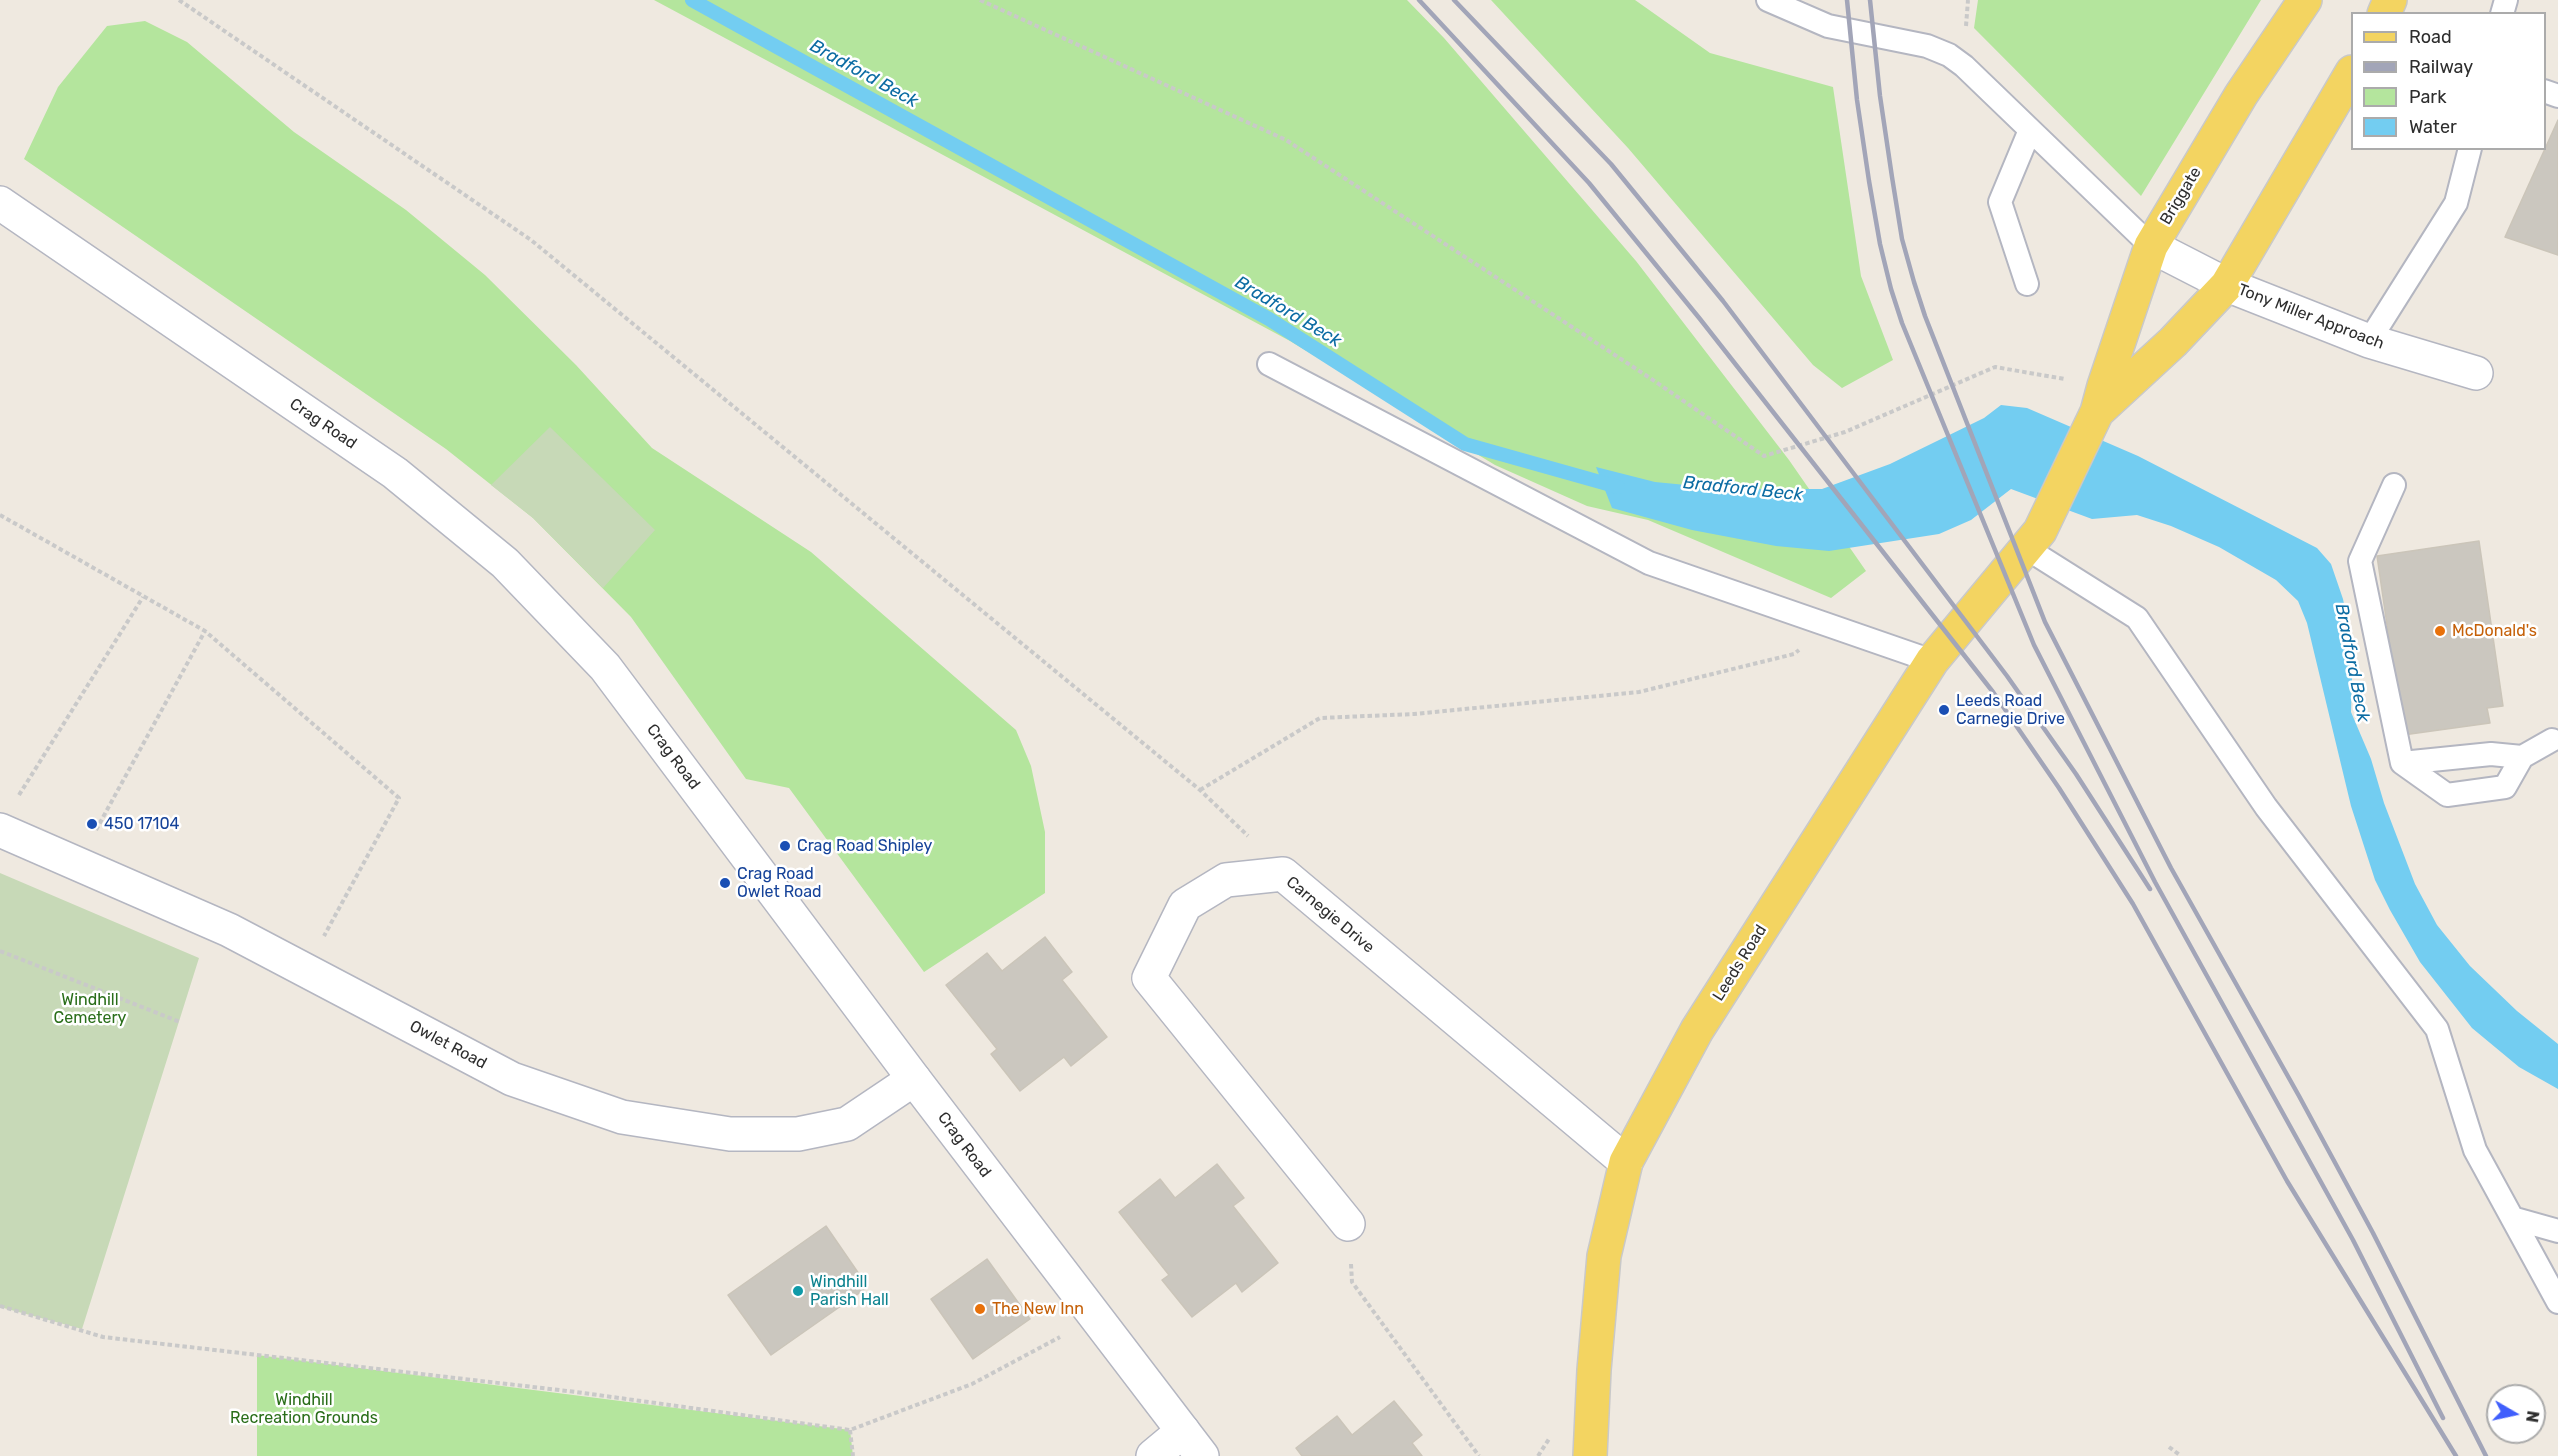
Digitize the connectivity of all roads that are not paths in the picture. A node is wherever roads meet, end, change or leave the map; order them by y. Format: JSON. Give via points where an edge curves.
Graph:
{"nodes":[{"id":1,"x":1768,"y":0,"type":"edge"},
{"id":2,"x":2305,"y":0,"type":"edge"},
{"id":3,"x":2351,"y":74,"type":"edge"},
{"id":4,"x":2030,"y":130,"type":"junction"},
{"id":5,"x":2469,"y":150,"type":"edge"},
{"id":6,"x":0,"y":203,"type":"edge"},
{"id":7,"x":2151,"y":246,"type":"junction"},
{"id":8,"x":2027,"y":284,"type":"dead end"},
{"id":9,"x":2227,"y":285,"type":"junction"},
{"id":10,"x":2369,"y":341,"type":"junction"},
{"id":11,"x":1269,"y":364,"type":"dead end"},
{"id":12,"x":2476,"y":373,"type":"dead end"},
{"id":13,"x":2101,"y":399,"type":"junction"},
{"id":14,"x":2394,"y":485,"type":"dead end"},
{"id":15,"x":2033,"y":540,"type":"junction"},
{"id":16,"x":1932,"y":661,"type":"junction"},
{"id":17,"x":2552,"y":740,"type":"dead end"},
{"id":18,"x":2522,"y":757,"type":"junction"},
{"id":19,"x":2402,"y":763,"type":"junction"},
{"id":20,"x":6,"y":817,"type":"edge"},
{"id":21,"x":914,"y":1079,"type":"junction"},
{"id":22,"x":1626,"y":1162,"type":"junction"},
{"id":23,"x":2512,"y":1218,"type":"junction"},
{"id":24,"x":1348,"y":1224,"type":"road end"},
{"id":25,"x":2558,"y":1231,"type":"edge"},
{"id":26,"x":2558,"y":1302,"type":"edge"},
{"id":27,"x":1193,"y":1444,"type":"edge"},
{"id":28,"x":1153,"y":1456,"type":"edge"},
{"id":29,"x":1590,"y":1456,"type":"edge"}],
"edges":[{"from":1,"to":4,"type":"lane","via":[[1828,26],[1927,46],[1949,55]]},
{"from":2,"to":7,"type":"main road","name":"Briggate","via":[[2241,95]]},
{"from":3,"to":9,"type":"main road","name":"Briggate"},
{"from":4,"to":7,"type":"lane"},
{"from":4,"to":8,"type":"lane","via":[[2000,202]]},
{"from":5,"to":10,"type":"lane","via":[[2456,203]]},
{"from":6,"to":21,"type":"street","name":"Crag Road","via":[[395,473],[505,563],[605,667]]},
{"from":7,"to":9,"type":"street","name":"Tony Miller Approach"},
{"from":7,"to":13,"type":"main road","name":"Briggate"},
{"from":9,"to":10,"type":"street","name":"Tony Miller Approach"},
{"from":9,"to":13,"type":"main road","name":"Briggate","via":[[2173,342]]},
{"from":10,"to":12,"type":"street","name":"Tony Miller Approach"},
{"from":11,"to":16,"type":"lane","via":[[1649,563]]},
{"from":13,"to":15,"type":"main road","name":"Briggate"},
{"from":14,"to":19,"type":"lane","via":[[2360,561]]},
{"from":15,"to":16,"type":"main road","name":"Leeds Road"},
{"from":15,"to":23,"type":"lane","via":[[2137,618],[2266,807],[2437,1029],[2475,1150]]},
{"from":16,"to":22,"type":"main road","name":"Leeds Road","via":[[1698,1030]]},
{"from":17,"to":18,"type":"lane"},
{"from":18,"to":19,"type":"lane","via":[[2491,754]]},
{"from":18,"to":19,"type":"lane","via":[[2505,787],[2447,795]]},
{"from":20,"to":21,"type":"street","name":"Owlet Road","via":[[77,864],[229,930],[512,1079],[622,1117],[730,1134],[798,1134],[847,1124]]},
{"from":21,"to":27,"type":"street","name":"Crag Road"},
{"from":22,"to":24,"type":"street","name":"Carnegie Drive","via":[[1283,874],[1226,880],[1185,904],[1149,978]]},
{"from":22,"to":29,"type":"main road","name":"Leeds Road","via":[[1604,1256]]},
{"from":23,"to":25,"type":"lane"},
{"from":23,"to":26,"type":"lane"},
{"from":27,"to":28,"type":"street"}]}
